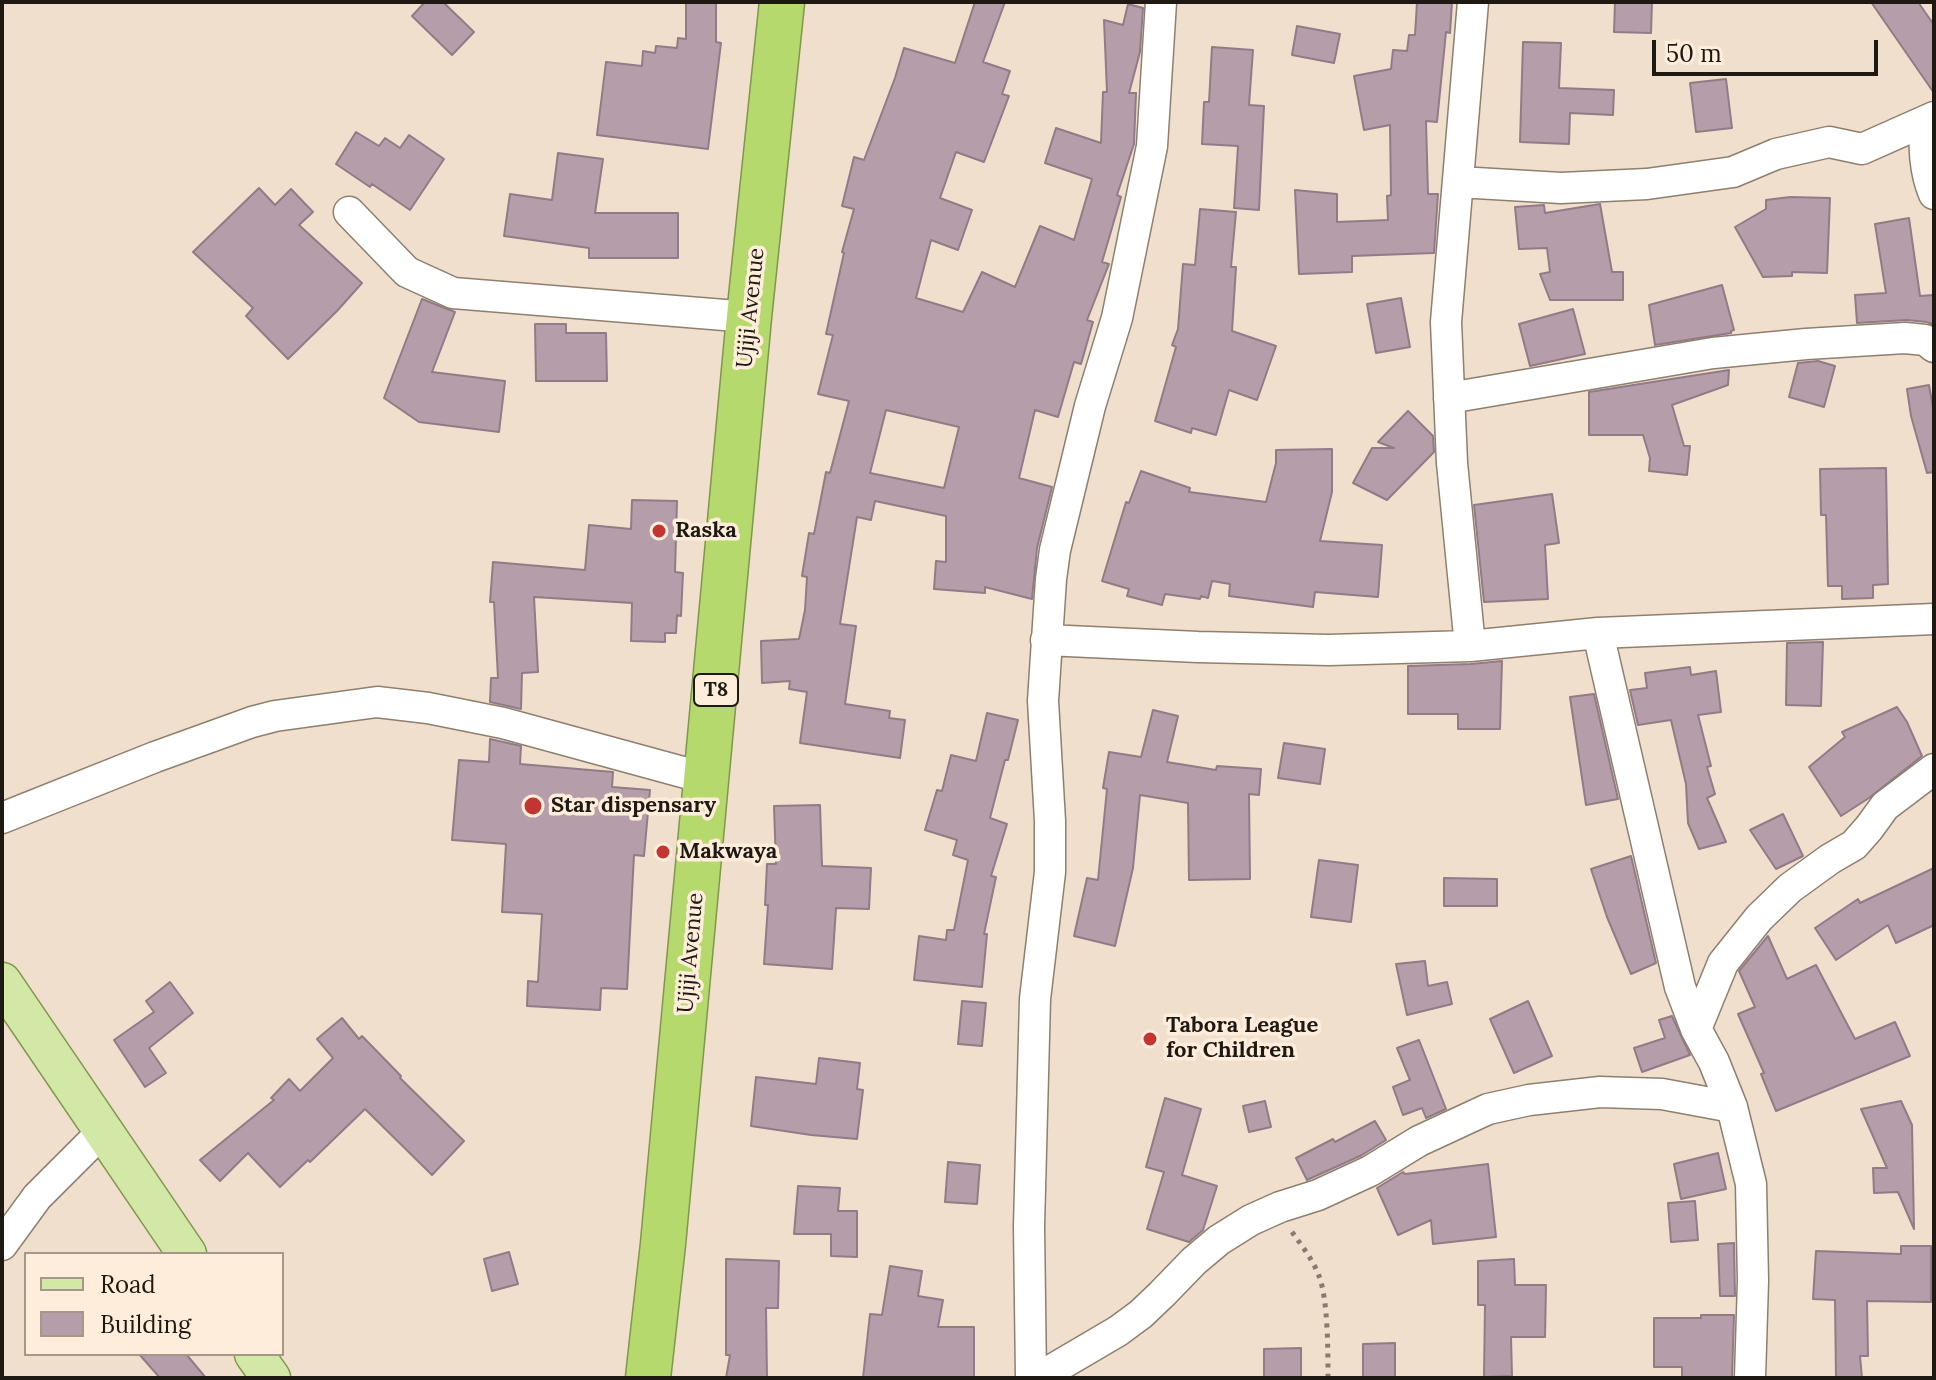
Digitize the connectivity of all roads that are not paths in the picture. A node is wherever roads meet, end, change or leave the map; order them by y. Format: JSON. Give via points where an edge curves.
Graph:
{"nodes":[{"id":1,"x":782,"y":2,"type":"edge"},
{"id":2,"x":1161,"y":2,"type":"edge"},
{"id":3,"x":1473,"y":2,"type":"edge"},
{"id":4,"x":1930,"y":119,"type":"edge"},
{"id":5,"x":1459,"y":182,"type":"junction"},
{"id":6,"x":1934,"y":194,"type":"edge"},
{"id":7,"x":349,"y":212,"type":"dead end"},
{"id":8,"x":749,"y":317,"type":"junction"},
{"id":9,"x":1934,"y":347,"type":"edge"},
{"id":10,"x":1449,"y":398,"type":"junction"},
{"id":11,"x":1934,"y":619,"type":"edge"},
{"id":12,"x":1598,"y":633,"type":"junction"},
{"id":13,"x":1046,"y":640,"type":"junction"},
{"id":14,"x":1470,"y":646,"type":"junction"},
{"id":15,"x":1934,"y":769,"type":"edge"},
{"id":16,"x":708,"y":779,"type":"junction"},
{"id":17,"x":2,"y":818,"type":"edge"},
{"id":18,"x":2,"y":982,"type":"edge"},
{"id":19,"x":1696,"y":1029,"type":"junction"},
{"id":20,"x":1732,"y":1107,"type":"junction"},
{"id":21,"x":104,"y":1130,"type":"junction"},
{"id":22,"x":2,"y":1245,"type":"edge"},
{"id":23,"x":186,"y":1252,"type":"edge"},
{"id":24,"x":255,"y":1356,"type":"edge"},
{"id":25,"x":271,"y":1378,"type":"edge"},
{"id":26,"x":648,"y":1378,"type":"edge"},
{"id":27,"x":1031,"y":1378,"type":"edge"},
{"id":28,"x":1038,"y":1378,"type":"edge"},
{"id":29,"x":1750,"y":1378,"type":"edge"}],
"edges":[{"from":1,"to":8,"type":"highway","name":"Ujiji Avenue","number":"T8"},
{"from":2,"to":13,"type":"street","via":[[1152,146],[1117,318],[1055,550]]},
{"from":3,"to":5,"type":"street"},
{"from":4,"to":5,"type":"street","via":[[1862,149],[1829,142],[1776,154],[1733,172],[1647,184],[1561,188]]},
{"from":4,"to":6,"type":"street","via":[[1925,163]]},
{"from":5,"to":10,"type":"street","via":[[1446,322]]},
{"from":7,"to":8,"type":"street","via":[[407,272],[453,293]]},
{"from":8,"to":16,"type":"highway","name":"Ujiji Avenue","number":"T8"},
{"from":9,"to":10,"type":"street","via":[[1925,340],[1905,338],[1713,353]]},
{"from":10,"to":14,"type":"street"},
{"from":11,"to":12,"type":"street"},
{"from":12,"to":14,"type":"street"},
{"from":12,"to":19,"type":"street","via":[[1680,987]]},
{"from":13,"to":14,"type":"street","via":[[1329,650]]},
{"from":13,"to":27,"type":"street","via":[[1043,701],[1050,872],[1035,999]]},
{"from":15,"to":19,"type":"street","via":[[1885,806],[1854,845],[1790,888],[1759,918],[1723,963]]},
{"from":16,"to":17,"type":"street","via":[[503,723],[377,702],[252,722]]},
{"from":16,"to":26,"type":"highway","name":"Ujiji Avenue","number":"T8"},
{"from":18,"to":21,"type":"main road"},
{"from":19,"to":20,"type":"street"},
{"from":20,"to":28,"type":"street","via":[[1662,1094],[1600,1092],[1488,1109],[1370,1171],[1251,1220],[1194,1261],[1141,1314]]},
{"from":20,"to":29,"type":"street","via":[[1751,1184]]},
{"from":21,"to":22,"type":"street","via":[[37,1197]]},
{"from":21,"to":23,"type":"main road"},
{"from":24,"to":25,"type":"main road"}]}
